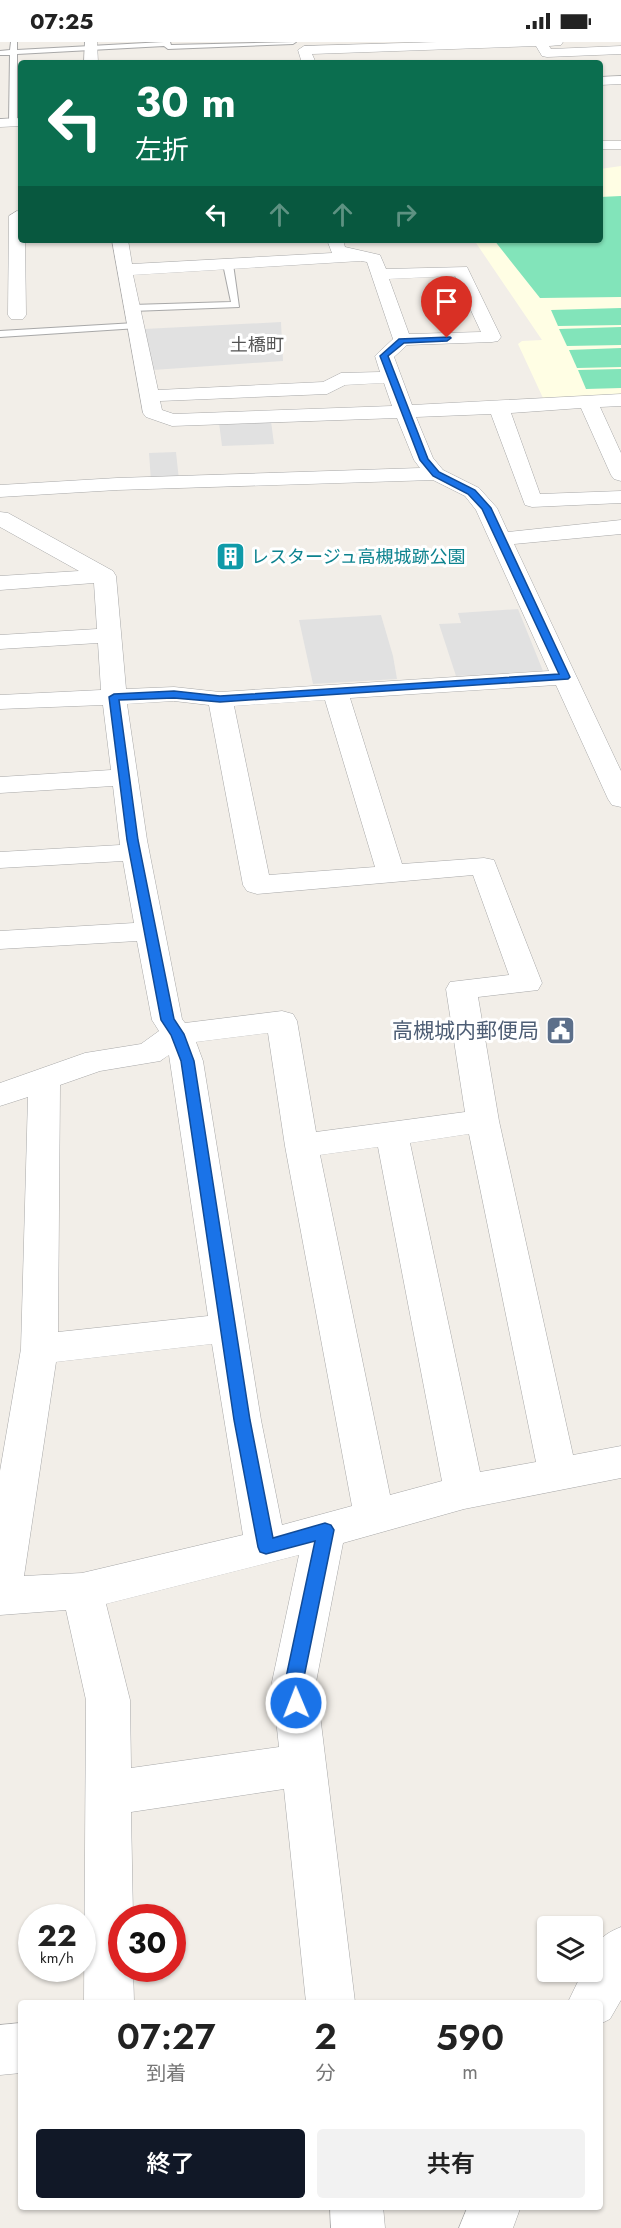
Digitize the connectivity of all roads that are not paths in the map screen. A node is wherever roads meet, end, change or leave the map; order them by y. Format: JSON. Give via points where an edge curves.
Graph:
{"nodes":[{"id":1,"x":14,"y":42,"type":"edge"},
{"id":2,"x":557,"y":42,"type":"edge"},
{"id":3,"x":167,"y":43,"type":"edge"},
{"id":4,"x":461,"y":43,"type":"edge"},
{"id":5,"x":540,"y":43,"type":"edge"},
{"id":6,"x":91,"y":46,"type":"edge"},
{"id":7,"x":390,"y":47,"type":"junction"},
{"id":8,"x":300,"y":49,"type":"edge"},
{"id":9,"x":621,"y":50,"type":"edge"},
{"id":10,"x":0,"y":52,"type":"edge"},
{"id":11,"x":14,"y":52,"type":"junction"},
{"id":12,"x":397,"y":60,"type":"edge"},
{"id":13,"x":621,"y":80,"type":"edge"},
{"id":14,"x":603,"y":81,"type":"edge"},
{"id":15,"x":11,"y":122,"type":"edge"},
{"id":16,"x":603,"y":145,"type":"edge"},
{"id":17,"x":621,"y":145,"type":"edge"},
{"id":18,"x":16,"y":215,"type":"edge"},
{"id":19,"x":120,"y":243,"type":"edge"},
{"id":20,"x":336,"y":243,"type":"edge"},
{"id":21,"x":360,"y":256,"type":"junction"},
{"id":22,"x":228,"y":264,"type":"junction"},
{"id":23,"x":124,"y":270,"type":"junction"},
{"id":24,"x":379,"y":274,"type":"junction"},
{"id":25,"x":17,"y":315,"type":"joint"},
{"id":26,"x":134,"y":317,"type":"junction"},
{"id":27,"x":18,"y":333,"type":"junction"},
{"id":28,"x":0,"y":334,"type":"edge"},
{"id":29,"x":402,"y":340,"type":"junction"},
{"id":30,"x":393,"y":377,"type":"junction"},
{"id":31,"x":150,"y":396,"type":"junction"},
{"id":32,"x":621,"y":400,"type":"edge"},
{"id":33,"x":587,"y":401,"type":"junction"},
{"id":34,"x":499,"y":408,"type":"junction"},
{"id":35,"x":404,"y":411,"type":"junction"},
{"id":36,"x":436,"y":474,"type":"junction"},
{"id":37,"x":621,"y":476,"type":"edge"},
{"id":38,"x":0,"y":491,"type":"edge"},
{"id":39,"x":621,"y":497,"type":"edge"},
{"id":40,"x":0,"y":518,"type":"edge"},
{"id":41,"x":621,"y":527,"type":"edge"},
{"id":42,"x":501,"y":539,"type":"junction"},
{"id":43,"x":105,"y":576,"type":"junction"},
{"id":44,"x":0,"y":583,"type":"edge"},
{"id":45,"x":109,"y":635,"type":"junction"},
{"id":46,"x":0,"y":642,"type":"edge"},
{"id":47,"x":565,"y":677,"type":"junction"},
{"id":48,"x":335,"y":692,"type":"junction"},
{"id":49,"x":114,"y":697,"type":"junction"},
{"id":50,"x":220,"y":699,"type":"junction"},
{"id":51,"x":0,"y":702,"type":"edge"},
{"id":52,"x":614,"y":771,"type":"edge"},
{"id":53,"x":124,"y":777,"type":"junction"},
{"id":54,"x":0,"y":785,"type":"edge"},
{"id":55,"x":621,"y":799,"type":"edge"},
{"id":56,"x":135,"y":852,"type":"junction"},
{"id":57,"x":0,"y":860,"type":"edge"},
{"id":58,"x":391,"y":873,"type":"junction"},
{"id":59,"x":150,"y":931,"type":"junction"},
{"id":60,"x":0,"y":940,"type":"edge"},
{"id":61,"x":177,"y":1034,"type":"junction"},
{"id":62,"x":44,"y":1080,"type":"junction"},
{"id":63,"x":0,"y":1095,"type":"edge"},
{"id":64,"x":483,"y":1121,"type":"junction"},
{"id":65,"x":392,"y":1134,"type":"junction"},
{"id":66,"x":302,"y":1146,"type":"junction"},
{"id":67,"x":228,"y":1328,"type":"junction"},
{"id":68,"x":39,"y":1349,"type":"junction"},
{"id":69,"x":621,"y":1462,"type":"edge"},
{"id":70,"x":558,"y":1474,"type":"junction"},
{"id":71,"x":464,"y":1492,"type":"junction"},
{"id":72,"x":374,"y":1517,"type":"junction"},
{"id":73,"x":325,"y":1530,"type":"junction"},
{"id":74,"x":266,"y":1547,"type":"junction"},
{"id":75,"x":82,"y":1591,"type":"junction"},
{"id":76,"x":0,"y":1595,"type":"edge"},
{"id":77,"x":303,"y":1765,"type":"junction"},
{"id":78,"x":108,"y":1793,"type":"junction"},
{"id":79,"x":621,"y":1951,"type":"edge"},
{"id":80,"x":109,"y":2000,"type":"edge"},
{"id":81,"x":323,"y":2000,"type":"edge"},
{"id":82,"x":594,"y":2000,"type":"edge"},
{"id":83,"x":18,"y":2048,"type":"edge"},
{"id":84,"x":0,"y":2050,"type":"edge"},
{"id":85,"x":356,"y":2210,"type":"edge"},
{"id":86,"x":493,"y":2210,"type":"edge"},
{"id":87,"x":358,"y":2228,"type":"edge"},
{"id":88,"x":486,"y":2228,"type":"edge"}],
"edges":[{"from":1,"to":11,"type":"lane"},
{"from":2,"to":5,"type":"street"},
{"from":3,"to":6,"type":"lane"},
{"from":3,"to":8,"type":"lane"},
{"from":4,"to":5,"type":"street"},
{"from":4,"to":7,"type":"street"},
{"from":5,"to":9,"type":"street","via":[[548,53]]},
{"from":6,"to":11,"type":"lane"},
{"from":7,"to":8,"type":"street"},
{"from":7,"to":12,"type":"street"},
{"from":10,"to":11,"type":"lane"},
{"from":11,"to":15,"type":"lane"},
{"from":13,"to":14,"type":"street"},
{"from":16,"to":17,"type":"street"},
{"from":18,"to":25,"type":"street"},
{"from":19,"to":23,"type":"street"},
{"from":20,"to":21,"type":"street","via":[[338,250]]},
{"from":21,"to":22,"type":"street"},
{"from":21,"to":24,"type":"street","via":[[374,259]]},
{"from":22,"to":23,"type":"street"},
{"from":22,"to":26,"type":"lane","via":[[236,305]]},
{"from":23,"to":26,"type":"street"},
{"from":24,"to":29,"type":"street"},
{"from":24,"to":29,"type":"street","via":[[461,271],[492,337]]},
{"from":25,"to":27,"type":"lane"},
{"from":26,"to":27,"type":"lane"},
{"from":26,"to":31,"type":"street"},
{"from":27,"to":28,"type":"lane"},
{"from":29,"to":30,"type":"street","via":[[384,356]]},
{"from":30,"to":31,"type":"street","via":[[341,379],[327,388]]},
{"from":30,"to":35,"type":"street"},
{"from":31,"to":35,"type":"street","via":[[153,412],[172,420]]},
{"from":32,"to":33,"type":"street"},
{"from":33,"to":34,"type":"street"},
{"from":33,"to":37,"type":"street"},
{"from":34,"to":35,"type":"street"},
{"from":34,"to":39,"type":"street","via":[[532,501]]},
{"from":35,"to":36,"type":"street","via":[[424,460]]},
{"from":36,"to":38,"type":"street"},
{"from":36,"to":42,"type":"street","via":[[471,492],[486,508]]},
{"from":40,"to":43,"type":"street"},
{"from":41,"to":42,"type":"street"},
{"from":42,"to":47,"type":"street"},
{"from":43,"to":44,"type":"street"},
{"from":43,"to":45,"type":"street"},
{"from":45,"to":46,"type":"street"},
{"from":45,"to":49,"type":"street"},
{"from":47,"to":48,"type":"street"},
{"from":47,"to":52,"type":"street"},
{"from":48,"to":50,"type":"street"},
{"from":48,"to":58,"type":"street"},
{"from":49,"to":50,"type":"street","via":[[174,694]]},
{"from":49,"to":51,"type":"street"},
{"from":49,"to":53,"type":"street"},
{"from":50,"to":58,"type":"street","via":[[257,885]]},
{"from":52,"to":55,"type":"street"},
{"from":53,"to":54,"type":"street"},
{"from":53,"to":56,"type":"street"},
{"from":56,"to":57,"type":"street"},
{"from":56,"to":59,"type":"street"},
{"from":58,"to":64,"type":"street","via":[[484,866],[527,982],[461,989]]},
{"from":59,"to":60,"type":"street"},
{"from":59,"to":61,"type":"street","via":[[167,1020]]},
{"from":61,"to":62,"type":"street","via":[[149,1053],[96,1061]]},
{"from":61,"to":66,"type":"street","via":[[282,1021]]},
{"from":61,"to":67,"type":"street","via":[[187,1061]]},
{"from":62,"to":63,"type":"street"},
{"from":62,"to":68,"type":"street"},
{"from":64,"to":65,"type":"street"},
{"from":64,"to":70,"type":"street"},
{"from":65,"to":66,"type":"street"},
{"from":65,"to":71,"type":"street"},
{"from":66,"to":72,"type":"street"},
{"from":67,"to":68,"type":"street"},
{"from":67,"to":74,"type":"street"},
{"from":68,"to":76,"type":"street"},
{"from":69,"to":70,"type":"street"},
{"from":70,"to":71,"type":"street"},
{"from":71,"to":72,"type":"street"},
{"from":72,"to":73,"type":"street"},
{"from":73,"to":74,"type":"street"},
{"from":73,"to":77,"type":"street","via":[[294,1682]]},
{"from":74,"to":75,"type":"street"},
{"from":75,"to":76,"type":"street"},
{"from":75,"to":78,"type":"street","via":[[108,1700]]},
{"from":77,"to":78,"type":"street"},
{"from":77,"to":81,"type":"street"},
{"from":78,"to":80,"type":"street"},
{"from":79,"to":82,"type":"street"},
{"from":83,"to":84,"type":"street"},
{"from":85,"to":87,"type":"street"},
{"from":86,"to":88,"type":"street"}]}
